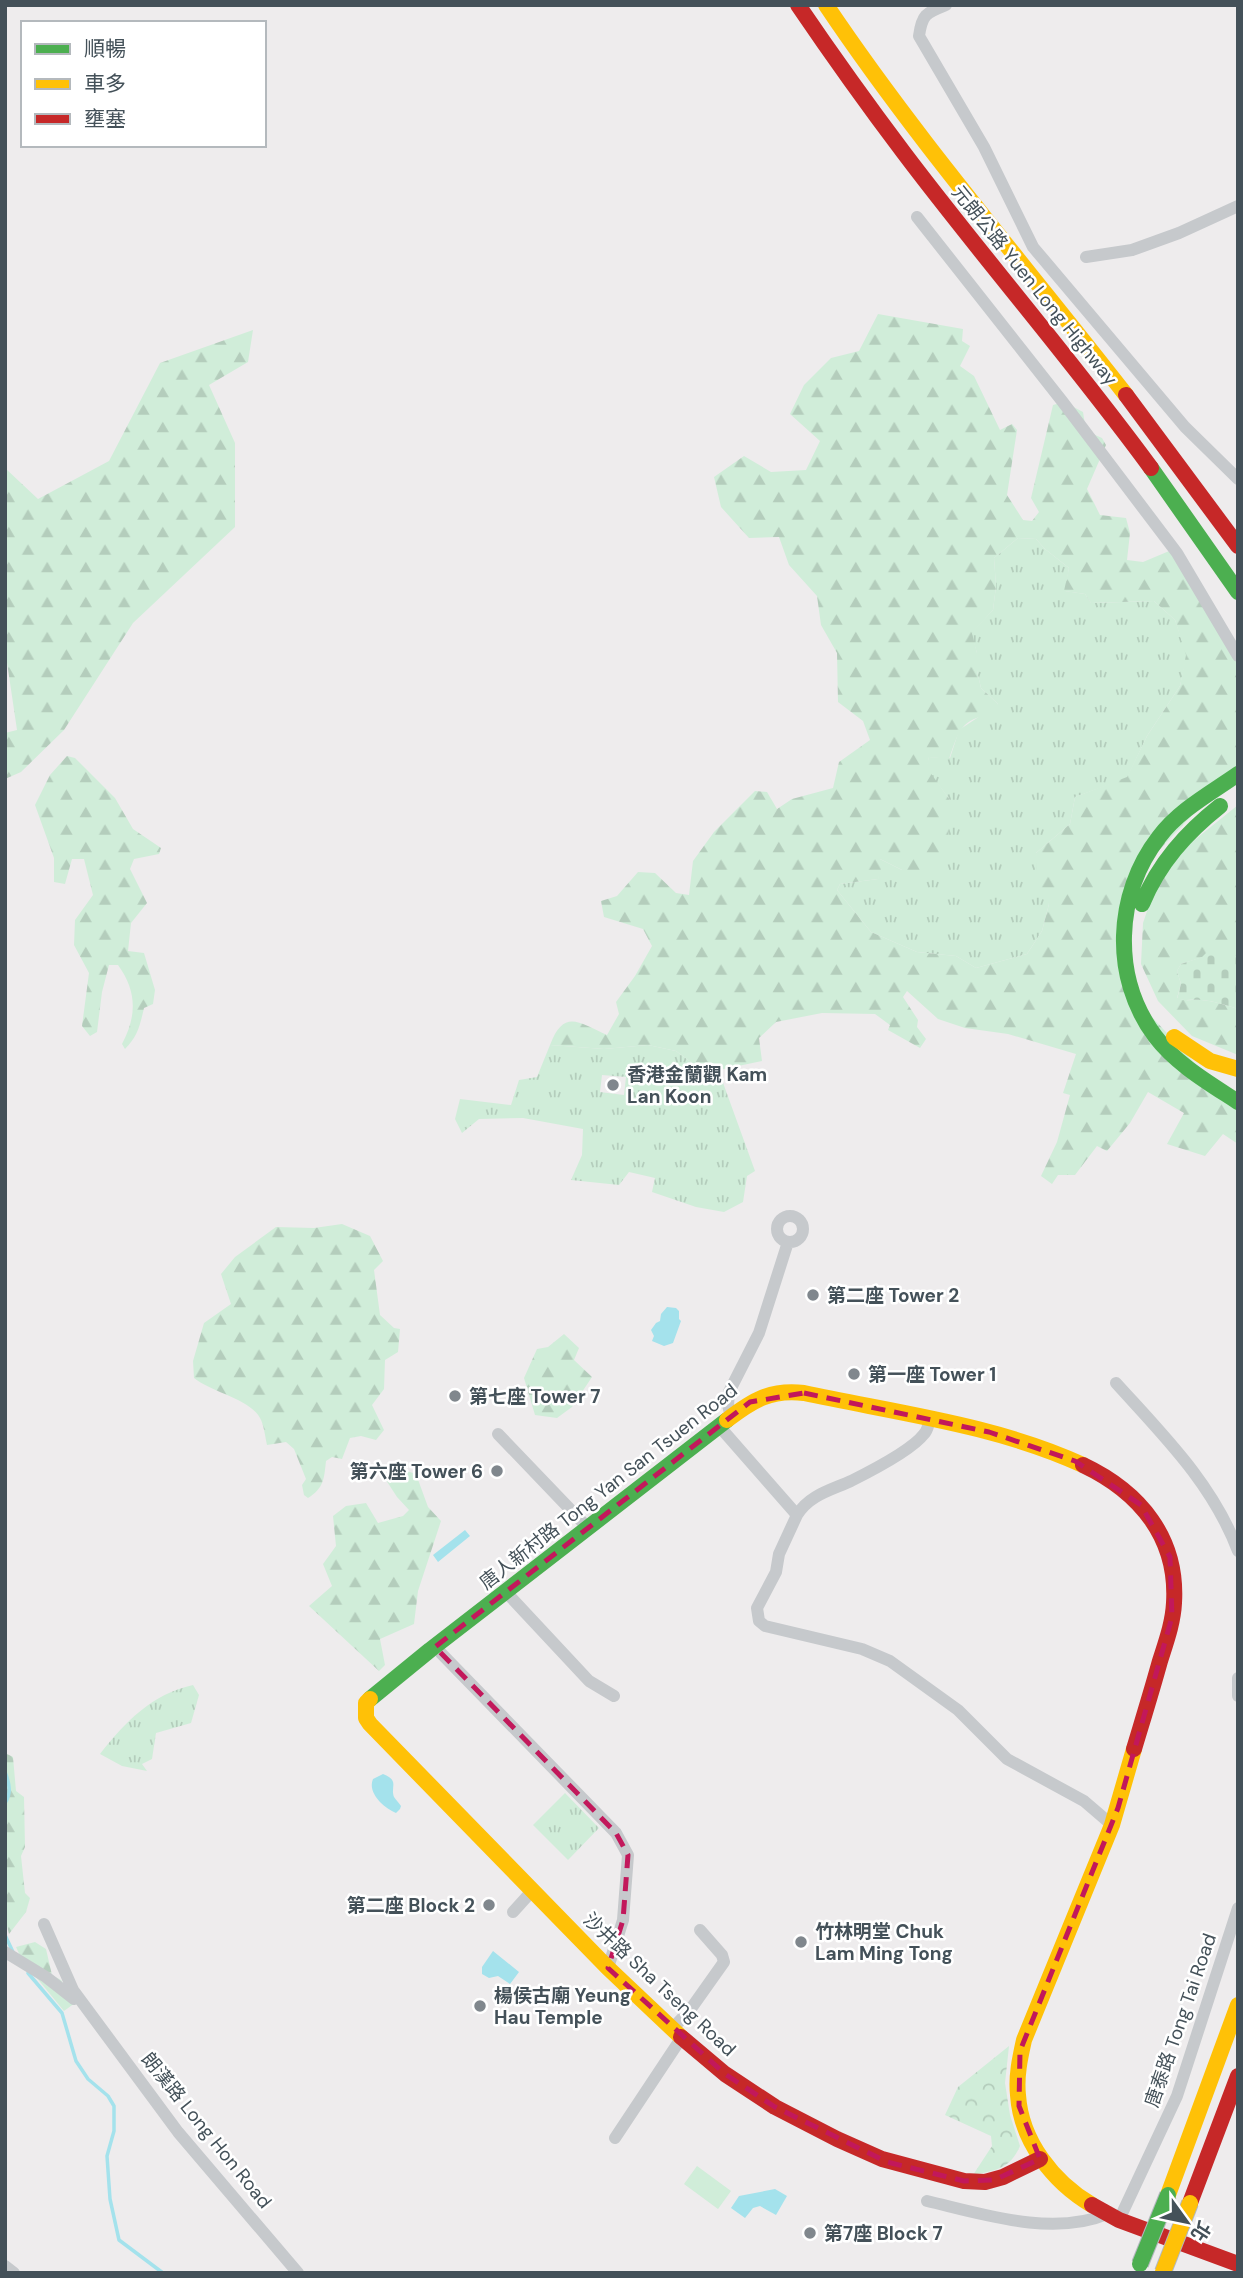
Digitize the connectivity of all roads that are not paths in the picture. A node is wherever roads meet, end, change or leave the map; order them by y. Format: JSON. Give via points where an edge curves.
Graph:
{"nodes":[{"id":1,"x":798,"y":5,"type":"edge"},
{"id":2,"x":826,"y":5,"type":"edge"},
{"id":3,"x":946,"y":5,"type":"edge"},
{"id":4,"x":1238,"y":206,"type":"edge"},
{"id":5,"x":917,"y":217,"type":"dead end"},
{"id":6,"x":1086,"y":257,"type":"dead end"},
{"id":7,"x":1142,"y":415,"type":"junction"},
{"id":8,"x":1238,"y":479,"type":"edge"},
{"id":9,"x":1227,"y":505,"type":"dead end"},
{"id":10,"x":1238,"y":546,"type":"edge"},
{"id":11,"x":1238,"y":592,"type":"edge"},
{"id":12,"x":1238,"y":656,"type":"edge"},
{"id":13,"x":1238,"y":774,"type":"edge"},
{"id":14,"x":1238,"y":793,"type":"edge"},
{"id":15,"x":1238,"y":1069,"type":"edge"},
{"id":16,"x":1238,"y":1102,"type":"edge"},
{"id":17,"x":788,"y":1242,"type":"dead end"},
{"id":18,"x":1116,"y":1383,"type":"dead end"},
{"id":19,"x":930,"y":1419,"type":"junction"},
{"id":20,"x":725,"y":1422,"type":"junction"},
{"id":21,"x":498,"y":1434,"type":"dead end"},
{"id":22,"x":797,"y":1515,"type":"junction"},
{"id":23,"x":588,"y":1528,"type":"junction"},
{"id":24,"x":1238,"y":1551,"type":"edge"},
{"id":25,"x":506,"y":1591,"type":"junction"},
{"id":26,"x":435,"y":1647,"type":"junction"},
{"id":27,"x":1238,"y":1678,"type":"edge"},
{"id":28,"x":614,"y":1696,"type":"dead end"},
{"id":29,"x":1238,"y":1696,"type":"edge"},
{"id":30,"x":366,"y":1703,"type":"joint"},
{"id":31,"x":1112,"y":1825,"type":"junction"},
{"id":32,"x":532,"y":1891,"type":"junction"},
{"id":33,"x":1238,"y":1908,"type":"edge"},
{"id":34,"x":513,"y":1912,"type":"dead end"},
{"id":35,"x":44,"y":1924,"type":"dead end"},
{"id":36,"x":700,"y":1930,"type":"dead end"},
{"id":37,"x":6,"y":1952,"type":"edge"},
{"id":38,"x":608,"y":1968,"type":"junction"},
{"id":39,"x":1238,"y":2005,"type":"edge"},
{"id":40,"x":88,"y":2010,"type":"junction"},
{"id":41,"x":677,"y":2033,"type":"junction"},
{"id":42,"x":1238,"y":2076,"type":"edge"},
{"id":43,"x":615,"y":2138,"type":"dead end"},
{"id":44,"x":1040,"y":2159,"type":"junction"},
{"id":45,"x":927,"y":2201,"type":"dead end"},
{"id":46,"x":1113,"y":2217,"type":"junction"},
{"id":47,"x":1238,"y":2264,"type":"edge"},
{"id":48,"x":5,"y":2266,"type":"edge"},
{"id":49,"x":1138,"y":2268,"type":"edge"},
{"id":50,"x":14,"y":2273,"type":"edge"},
{"id":51,"x":298,"y":2273,"type":"edge"},
{"id":52,"x":1162,"y":2273,"type":"edge"}],
"edges":[{"from":1,"to":11,"type":"main road","name":"元朗公路 Yuen Long Highway","via":[[913,166],[1098,397]]},
{"from":2,"to":7,"type":"main road","name":"元朗公路 Yuen Long Highway","via":[[960,188]]},
{"from":3,"to":8,"type":"street","via":[[927,13],[919,36],[984,147],[1033,247],[1185,426]]},
{"from":4,"to":6,"type":"street","via":[[1132,250]]},
{"from":5,"to":12,"type":"street","via":[[1177,553]]},
{"from":7,"to":9,"type":"main road"},
{"from":7,"to":10,"type":"main road","name":"元朗公路 Yuen Long Highway"},
{"from":13,"to":16,"type":"main road","via":[[1160,836],[1133,882],[1123,934],[1130,987],[1154,1034],[1192,1071]]},
{"from":14,"to":15,"type":"main road","via":[[1187,834],[1153,879],[1138,915],[1135,952],[1143,990],[1164,1027],[1198,1054]]},
{"from":17,"to":20,"type":"street","via":[[759,1333],[729,1392]]},
{"from":18,"to":24,"type":"street","via":[[1187,1461]]},
{"from":19,"to":20,"type":"main road","name":"唐人新村路 Tong Yan San Tsuen Road","via":[[794,1392],[758,1398]]},
{"from":19,"to":22,"type":"street","via":[[915,1443],[870,1471],[815,1496]]},
{"from":19,"to":31,"type":"main road","name":"唐人新村路 Tong Yan San Tsuen Road","via":[[1028,1443],[1085,1466],[1132,1496],[1161,1535],[1174,1580],[1172,1617]]},
{"from":20,"to":22,"type":"street"},
{"from":20,"to":23,"type":"main road","name":"唐人新村路 Tong Yan San Tsuen Road"},
{"from":21,"to":23,"type":"street"},
{"from":22,"to":31,"type":"street","via":[[757,1608],[759,1621],[890,1661],[958,1710],[1007,1759],[1084,1801]]},
{"from":23,"to":25,"type":"main road","name":"唐人新村路 Tong Yan San Tsuen Road"},
{"from":25,"to":26,"type":"main road","name":"唐人新村路 Tong Yan San Tsuen Road"},
{"from":25,"to":28,"type":"street","via":[[589,1681]]},
{"from":26,"to":30,"type":"main road","name":"唐人新村路 Tong Yan San Tsuen Road"},
{"from":26,"to":38,"type":"street","via":[[616,1833],[628,1855],[623,1920]]},
{"from":27,"to":29,"type":"street"},
{"from":30,"to":32,"type":"main road","name":"沙井路 Sha Tseng Road","via":[[370,1724]]},
{"from":31,"to":44,"type":"main road","name":"唐人新村路 Tong Yan San Tsuen Road","via":[[1020,2051],[1019,2106]]},
{"from":32,"to":34,"type":"street"},
{"from":32,"to":38,"type":"main road","name":"沙井路 Sha Tseng Road"},
{"from":33,"to":46,"type":"street","name":"唐泰路 Tong Tai Road","via":[[1177,2096]]},
{"from":35,"to":40,"type":"street","name":"朗漢路 Long Hon Road","via":[[73,1990]]},
{"from":36,"to":41,"type":"street","via":[[724,1962]]},
{"from":37,"to":40,"type":"street","name":"朗漢路 Long Hon Road"},
{"from":38,"to":41,"type":"main road","name":"沙井路 Sha Tseng Road"},
{"from":39,"to":49,"type":"main road","bridge":true},
{"from":40,"to":51,"type":"street","name":"朗漢路 Long Hon Road","via":[[178,2132]]},
{"from":41,"to":43,"type":"street"},
{"from":41,"to":44,"type":"main road","name":"沙井路 Sha Tseng Road","via":[[725,2074],[775,2107],[887,2162],[974,2182],[1003,2177]]},
{"from":42,"to":52,"type":"main road","bridge":true},
{"from":44,"to":46,"type":"main road","name":"唐人新村路 Tong Yan San Tsuen Road","via":[[1060,2182]]},
{"from":45,"to":46,"type":"street","via":[[1028,2223]]},
{"from":46,"to":47,"type":"main road","name":"唐人新村路 Tong Yan San Tsuen Road"},
{"from":48,"to":50,"type":"street"}]}
